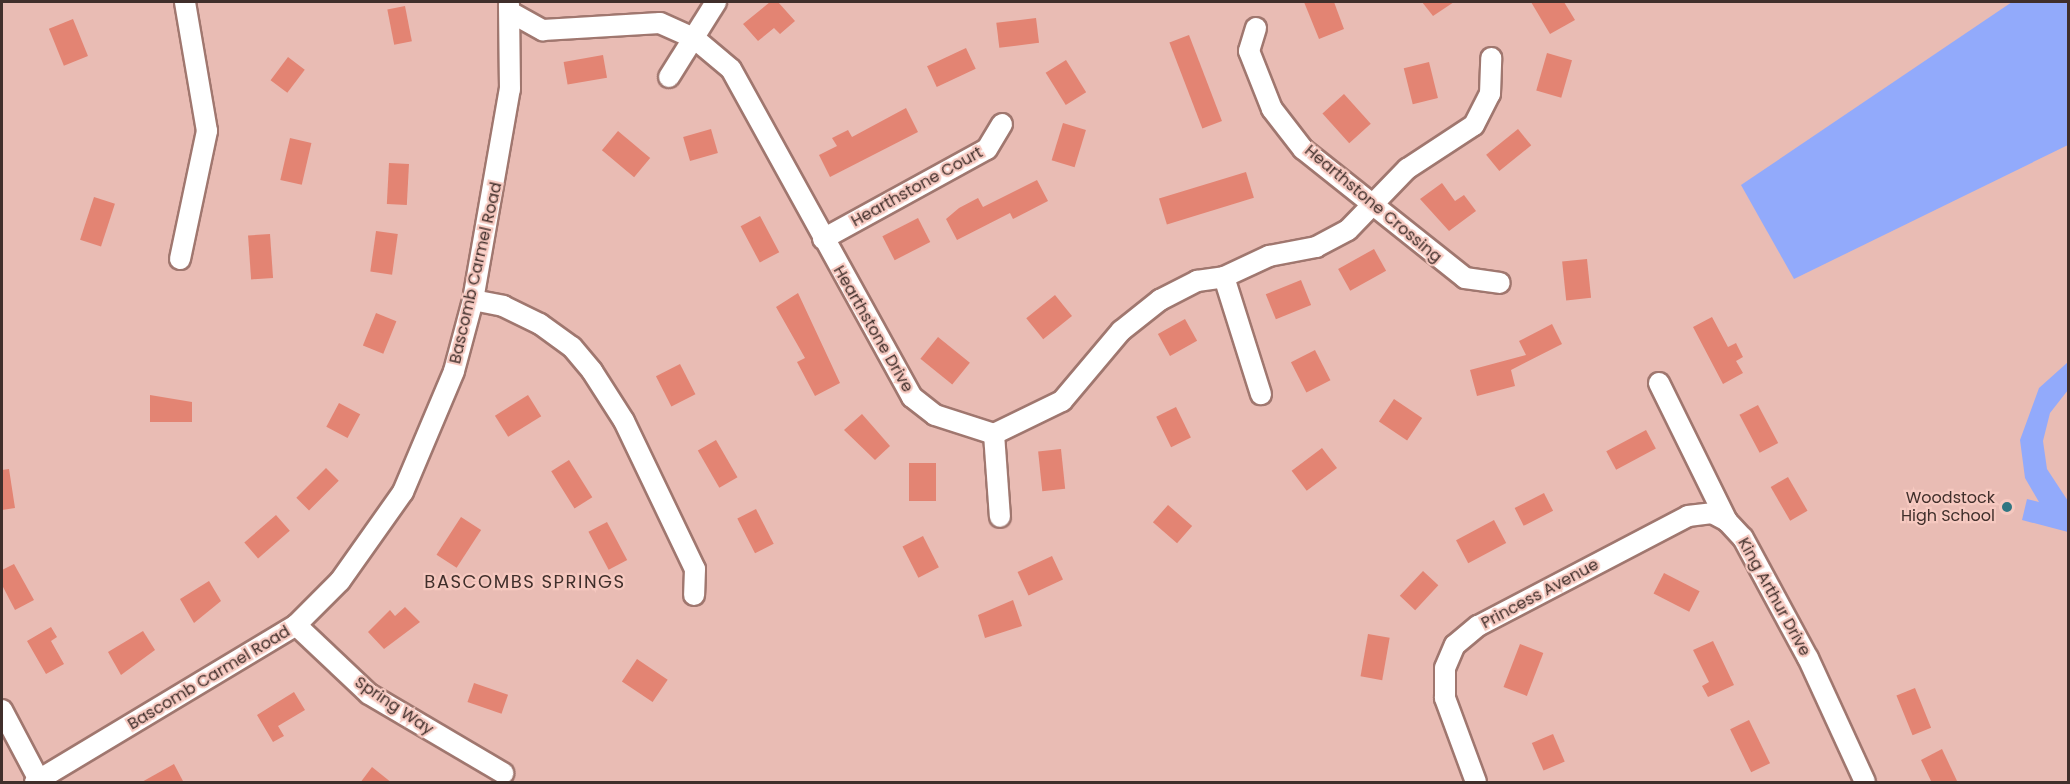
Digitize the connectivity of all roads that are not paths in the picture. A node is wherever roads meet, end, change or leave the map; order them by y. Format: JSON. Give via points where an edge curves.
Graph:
{"nodes":[{"id":1,"x":185,"y":2,"type":"edge"},
{"id":2,"x":716,"y":2,"type":"edge"},
{"id":3,"x":509,"y":7,"type":"edge"},
{"id":4,"x":1256,"y":28,"type":"dead end"},
{"id":5,"x":694,"y":38,"type":"junction"},
{"id":6,"x":1491,"y":58,"type":"dead end"},
{"id":7,"x":669,"y":76,"type":"dead end"},
{"id":8,"x":1002,"y":124,"type":"dead end"},
{"id":9,"x":1370,"y":206,"type":"junction"},
{"id":10,"x":822,"y":239,"type":"junction"},
{"id":11,"x":180,"y":259,"type":"dead end"},
{"id":12,"x":1224,"y":277,"type":"junction"},
{"id":13,"x":1500,"y":283,"type":"dead end"},
{"id":14,"x":472,"y":300,"type":"junction"},
{"id":15,"x":1659,"y":384,"type":"dead end"},
{"id":16,"x":1261,"y":394,"type":"dead end"},
{"id":17,"x":994,"y":434,"type":"junction"},
{"id":18,"x":1000,"y":517,"type":"dead end"},
{"id":19,"x":1727,"y":521,"type":"junction"},
{"id":20,"x":694,"y":595,"type":"dead end"},
{"id":21,"x":296,"y":625,"type":"junction"},
{"id":22,"x":2,"y":710,"type":"edge"},
{"id":23,"x":502,"y":773,"type":"dead end"},
{"id":24,"x":38,"y":782,"type":"edge"},
{"id":25,"x":1476,"y":783,"type":"edge"},
{"id":26,"x":1865,"y":783,"type":"edge"}],
"edges":[{"from":1,"to":11,"type":"street","via":[[207,131]]},
{"from":2,"to":5,"type":"street"},
{"from":3,"to":5,"type":"street","name":"Hearthstone Drive","via":[[543,30],[636,21],[660,23]]},
{"from":3,"to":14,"type":"street","name":"Bascomb Carmel Road","via":[[509,101]]},
{"from":4,"to":9,"type":"street","name":"Hearthstone Crossing","via":[[1249,51],[1272,109],[1304,148]]},
{"from":5,"to":7,"type":"street"},
{"from":5,"to":10,"type":"street","name":"Hearthstone Drive","via":[[731,69],[751,97]]},
{"from":6,"to":9,"type":"street","via":[[1490,94],[1474,125],[1407,169]]},
{"from":8,"to":10,"type":"street","name":"Hearthstone Court","via":[[987,149]]},
{"from":9,"to":12,"type":"street","via":[[1348,230],[1316,246],[1269,256]]},
{"from":9,"to":13,"type":"street","name":"Hearthstone Crossing","via":[[1466,278]]},
{"from":10,"to":17,"type":"street","name":"Hearthstone Drive","via":[[912,397],[935,415]]},
{"from":12,"to":16,"type":"street"},
{"from":12,"to":17,"type":"street","via":[[1197,281],[1160,300],[1121,331],[1062,401]]},
{"from":14,"to":20,"type":"street","via":[[503,306],[540,324],[572,347],[592,371],[624,421],[695,569]]},
{"from":14,"to":21,"type":"street","name":"Bascomb Carmel Road","via":[[454,370],[403,492],[340,580]]},
{"from":15,"to":19,"type":"street","name":"King Arthur Drive"},
{"from":17,"to":18,"type":"street"},
{"from":19,"to":25,"type":"street","name":"Princess Avenue","via":[[1712,513],[1688,516],[1478,626],[1455,645],[1445,668],[1445,698]]},
{"from":19,"to":26,"type":"street","name":"King Arthur Drive","via":[[1743,538],[1808,658]]},
{"from":21,"to":23,"type":"street","name":"Spring Way","via":[[369,694]]},
{"from":21,"to":24,"type":"street","name":"Bascomb Carmel Road"},
{"from":22,"to":24,"type":"street"}]}
